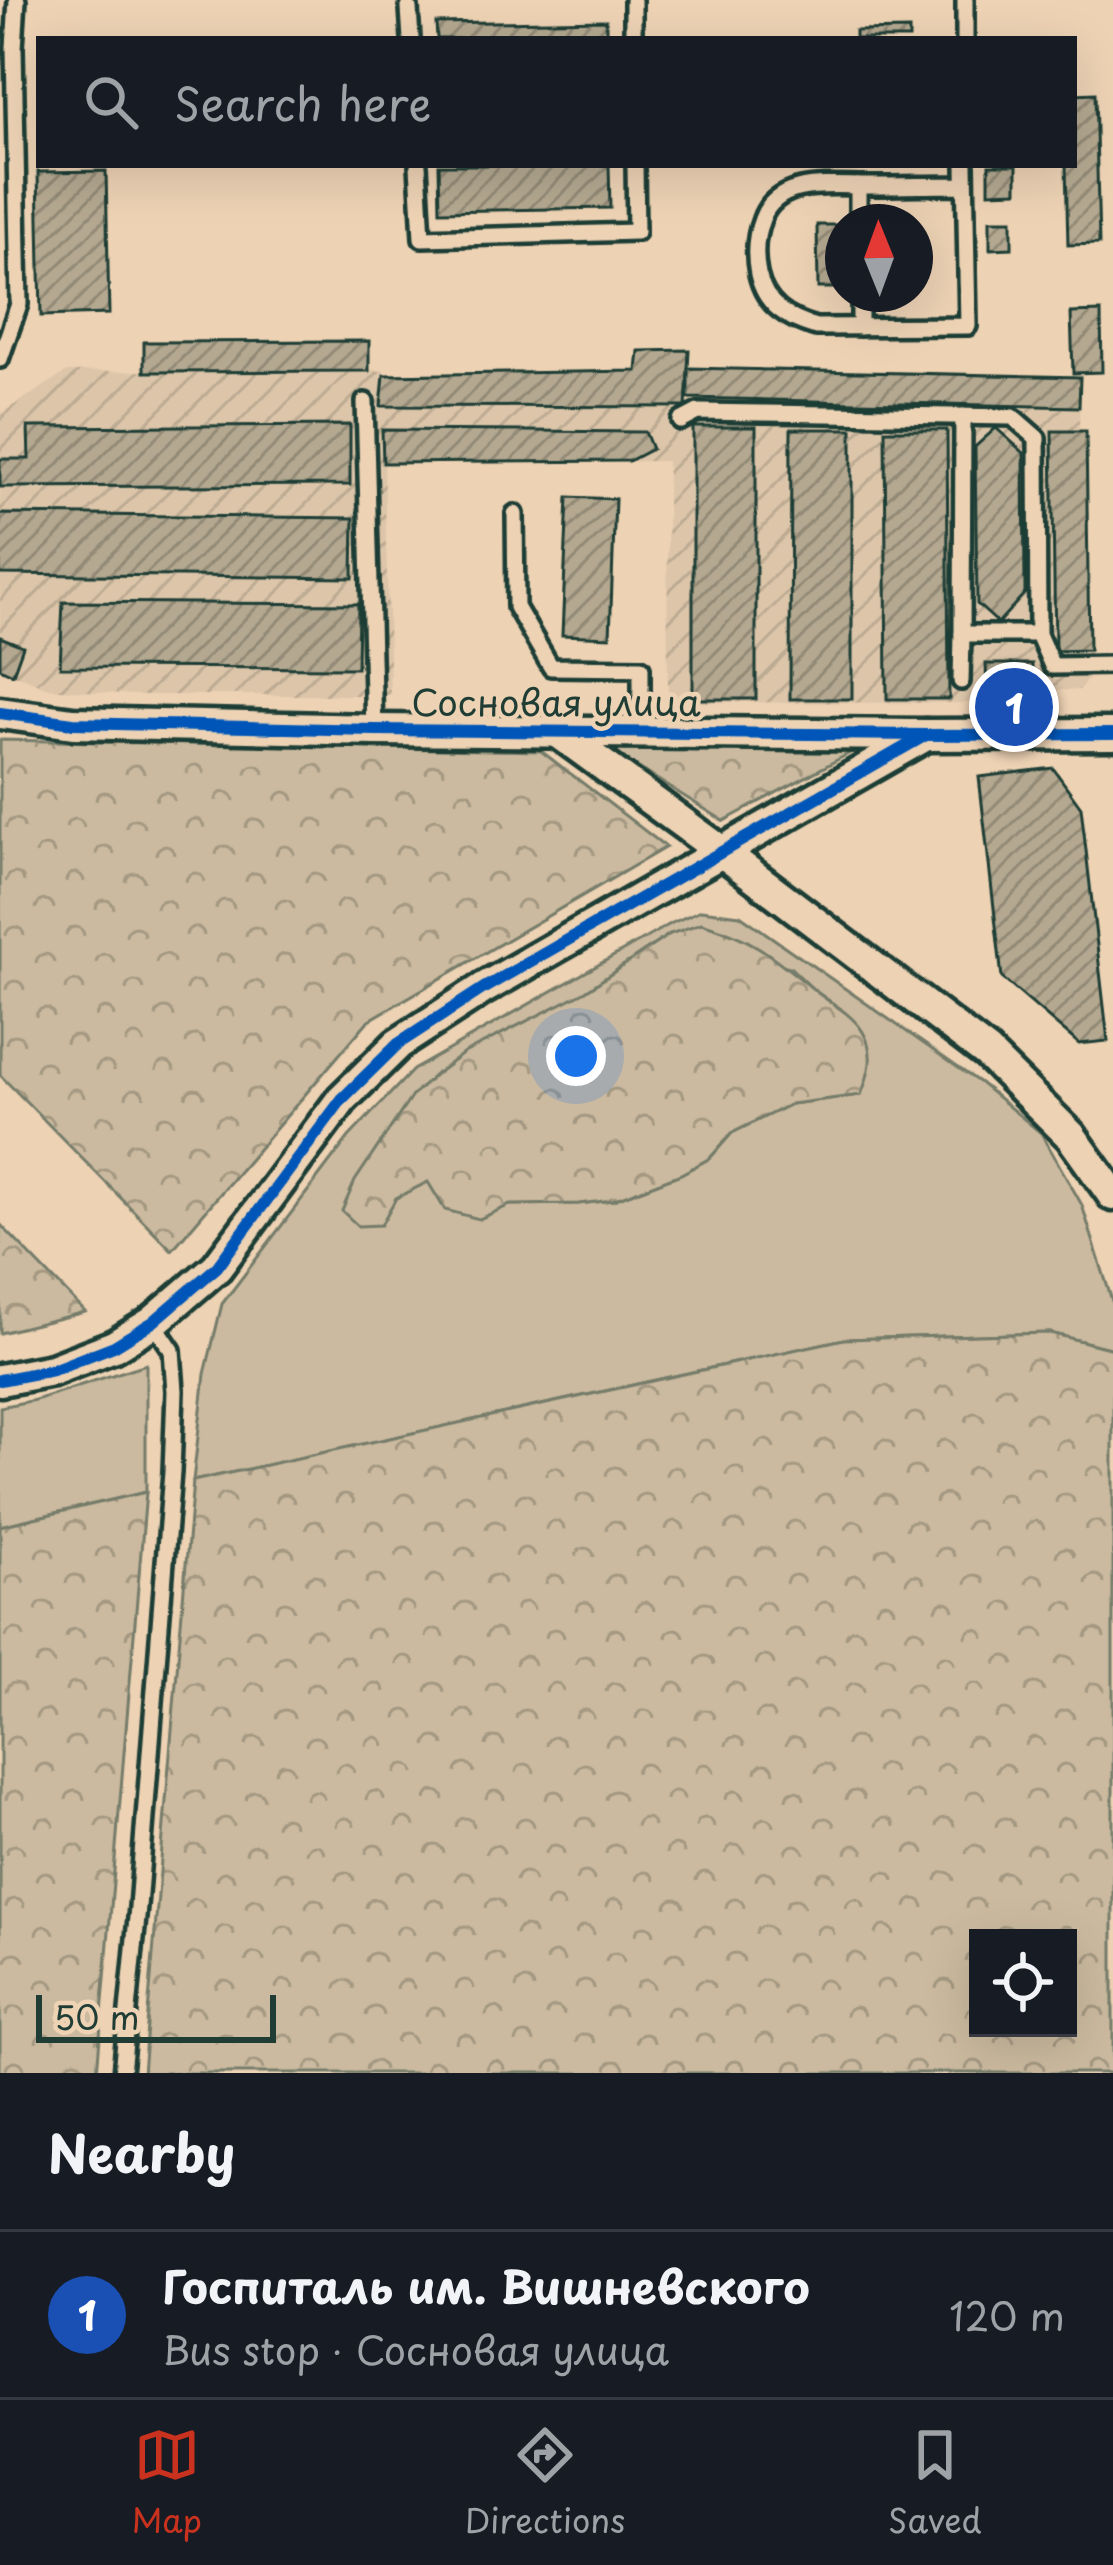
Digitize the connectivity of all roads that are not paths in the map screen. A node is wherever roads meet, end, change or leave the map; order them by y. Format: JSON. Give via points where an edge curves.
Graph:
{"nodes":[{"id":1,"x":633,"y":0,"type":"edge"},
{"id":2,"x":965,"y":0,"type":"edge"},
{"id":3,"x":11,"y":5,"type":"edge"},
{"id":4,"x":409,"y":8,"type":"dead end"},
{"id":5,"x":411,"y":36,"type":"edge"},
{"id":6,"x":633,"y":36,"type":"edge"},
{"id":7,"x":965,"y":36,"type":"edge"},
{"id":8,"x":418,"y":168,"type":"edge"},
{"id":9,"x":635,"y":168,"type":"edge"},
{"id":10,"x":965,"y":168,"type":"edge"},
{"id":11,"x":965,"y":185,"type":"junction"},
{"id":12,"x":858,"y":186,"type":"junction"},
{"id":13,"x":858,"y":204,"type":"edge"},
{"id":14,"x":860,"y":312,"type":"edge"},
{"id":15,"x":860,"y":327,"type":"junction"},
{"id":16,"x":0,"y":359,"type":"edge"},
{"id":17,"x":365,"y":403,"type":"dead end"},
{"id":18,"x":963,"y":416,"type":"junction"},
{"id":19,"x":681,"y":421,"type":"dead end"},
{"id":20,"x":515,"y":514,"type":"dead end"},
{"id":21,"x":962,"y":634,"type":"junction"},
{"id":22,"x":1038,"y":634,"type":"junction"},
{"id":23,"x":1113,"y":665,"type":"edge"},
{"id":24,"x":962,"y":681,"type":"dead end"},
{"id":25,"x":0,"y":713,"type":"edge"},
{"id":26,"x":374,"y":730,"type":"junction"},
{"id":27,"x":556,"y":730,"type":"junction"},
{"id":28,"x":641,"y":731,"type":"junction"},
{"id":29,"x":1113,"y":734,"type":"edge"},
{"id":30,"x":926,"y":735,"type":"junction"},
{"id":31,"x":722,"y":851,"type":"junction"},
{"id":32,"x":1113,"y":1195,"type":"edge"},
{"id":33,"x":153,"y":1322,"type":"junction"},
{"id":34,"x":0,"y":1380,"type":"edge"},
{"id":35,"x":122,"y":2073,"type":"edge"}],
"edges":[{"from":1,"to":6,"type":"lane"},
{"from":2,"to":7,"type":"lane"},
{"from":3,"to":16,"type":"lane","via":[[19,304]]},
{"from":4,"to":5,"type":"lane"},
{"from":8,"to":9,"type":"lane","via":[[422,238],[636,232]]},
{"from":10,"to":11,"type":"lane"},
{"from":11,"to":12,"type":"lane"},
{"from":11,"to":15,"type":"lane","via":[[968,326]]},
{"from":12,"to":13,"type":"lane"},
{"from":12,"to":15,"type":"lane","via":[[804,187],[776,199],[759,226],[755,263],[778,310],[817,327]]},
{"from":14,"to":15,"type":"lane"},
{"from":17,"to":26,"type":"lane"},
{"from":18,"to":19,"type":"lane","via":[[698,412]]},
{"from":18,"to":21,"type":"lane"},
{"from":18,"to":22,"type":"lane","via":[[1013,417],[1037,438]]},
{"from":20,"to":28,"type":"lane","via":[[516,607],[551,667],[641,668]]},
{"from":21,"to":22,"type":"lane"},
{"from":21,"to":24,"type":"lane"},
{"from":22,"to":23,"type":"lane","via":[[1052,666]]},
{"from":25,"to":26,"type":"street","name":"Сосновая улица","via":[[73,723]]},
{"from":26,"to":27,"type":"street","name":"Сосновая улица"},
{"from":27,"to":28,"type":"street","name":"Сосновая улица"},
{"from":27,"to":31,"type":"street"},
{"from":28,"to":30,"type":"street","name":"Сосновая улица"},
{"from":29,"to":30,"type":"street","name":"Сосновая улица"},
{"from":30,"to":31,"type":"street"},
{"from":31,"to":32,"type":"street","via":[[987,1053],[1071,1136]]},
{"from":31,"to":33,"type":"street","via":[[398,1043],[342,1099],[217,1267]]},
{"from":33,"to":34,"type":"street","via":[[52,1370]]},
{"from":33,"to":35,"type":"lane","via":[[172,1350],[172,1472]]}]}
